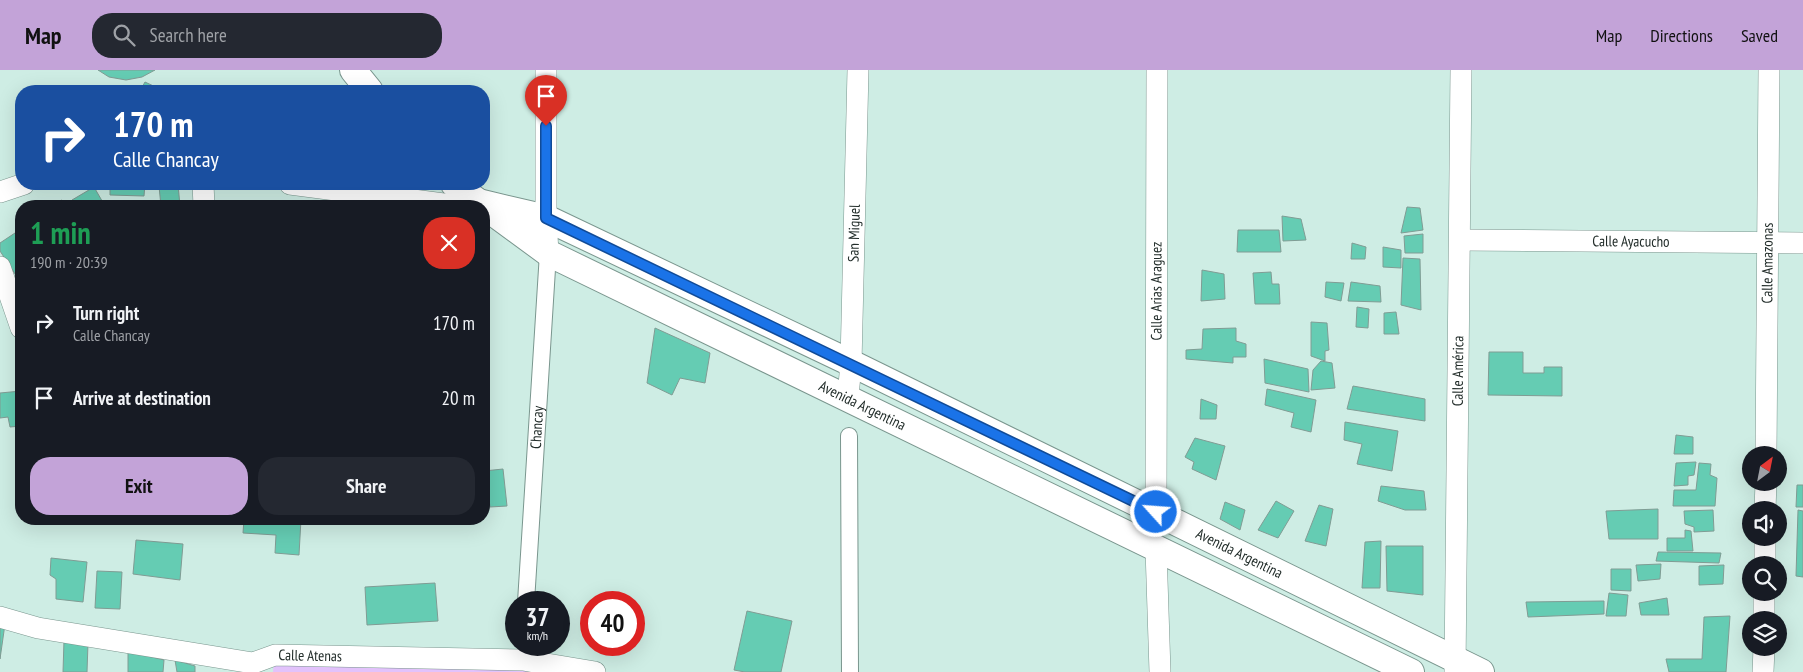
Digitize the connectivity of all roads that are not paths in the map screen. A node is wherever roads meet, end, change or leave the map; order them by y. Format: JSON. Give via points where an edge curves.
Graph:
{"nodes":[{"id":1,"x":352,"y":70,"type":"edge"},
{"id":2,"x":546,"y":70,"type":"edge"},
{"id":3,"x":858,"y":70,"type":"edge"},
{"id":4,"x":1157,"y":70,"type":"edge"},
{"id":5,"x":1461,"y":70,"type":"edge"},
{"id":6,"x":1769,"y":70,"type":"edge"},
{"id":7,"x":365,"y":85,"type":"edge"},
{"id":8,"x":15,"y":187,"type":"edge"},
{"id":9,"x":341,"y":190,"type":"edge"},
{"id":10,"x":0,"y":192,"type":"edge"},
{"id":11,"x":426,"y":200,"type":"edge"},
{"id":12,"x":490,"y":209,"type":"edge"},
{"id":13,"x":490,"y":218,"type":"edge"},
{"id":14,"x":546,"y":218,"type":"junction"},
{"id":15,"x":1460,"y":240,"type":"junction"},
{"id":16,"x":1769,"y":243,"type":"junction"},
{"id":17,"x":1803,"y":243,"type":"edge"},
{"id":18,"x":548,"y":253,"type":"junction"},
{"id":19,"x":0,"y":267,"type":"edge"},
{"id":20,"x":15,"y":311,"type":"edge"},
{"id":21,"x":851,"y":363,"type":"junction"},
{"id":22,"x":848,"y":397,"type":"junction"},
{"id":23,"x":849,"y":436,"type":"dead end"},
{"id":24,"x":1766,"y":446,"type":"edge"},
{"id":25,"x":1156,"y":512,"type":"junction"},
{"id":26,"x":1156,"y":549,"type":"junction"},
{"id":27,"x":527,"y":591,"type":"edge"},
{"id":28,"x":0,"y":617,"type":"edge"},
{"id":29,"x":505,"y":653,"type":"edge"},
{"id":30,"x":534,"y":656,"type":"edge"},
{"id":31,"x":1764,"y":656,"type":"edge"},
{"id":32,"x":1455,"y":666,"type":"edge"},
{"id":33,"x":253,"y":667,"type":"edge"},
{"id":34,"x":595,"y":672,"type":"edge"},
{"id":35,"x":850,"y":672,"type":"edge"},
{"id":36,"x":1160,"y":672,"type":"edge"},
{"id":37,"x":1411,"y":672,"type":"edge"},
{"id":38,"x":1481,"y":672,"type":"edge"},
{"id":39,"x":1763,"y":672,"type":"edge"}],
"edges":[{"from":1,"to":7,"type":"street"},
{"from":2,"to":14,"type":"street"},
{"from":3,"to":21,"type":"street","name":"San Miguel"},
{"from":4,"to":25,"type":"street","name":"Calle Arias Araguez"},
{"from":5,"to":15,"type":"street","name":"Calle América"},
{"from":6,"to":16,"type":"street","name":"Calle Amazonas"},
{"from":8,"to":10,"type":"street"},
{"from":9,"to":11,"type":"street"},
{"from":12,"to":14,"type":"street","name":"Avenida Argentina"},
{"from":13,"to":18,"type":"street","name":"Avenida Argentina"},
{"from":14,"to":18,"type":"street"},
{"from":14,"to":21,"type":"street","name":"Avenida Argentina"},
{"from":15,"to":16,"type":"street","name":"Calle Ayacucho"},
{"from":15,"to":32,"type":"street","name":"Calle América"},
{"from":16,"to":17,"type":"street","name":"Calle Ayacucho"},
{"from":16,"to":24,"type":"street","name":"Calle Amazonas"},
{"from":18,"to":22,"type":"street","name":"Avenida Argentina"},
{"from":18,"to":27,"type":"street","name":"Chancay"},
{"from":19,"to":20,"type":"street"},
{"from":21,"to":22,"type":"street","name":"San Miguel"},
{"from":21,"to":25,"type":"street","name":"Avenida Argentina"},
{"from":22,"to":26,"type":"street","name":"Avenida Argentina"},
{"from":23,"to":35,"type":"street"},
{"from":25,"to":32,"type":"street","name":"Avenida Argentina"},
{"from":26,"to":36,"type":"street"},
{"from":26,"to":37,"type":"street","name":"Avenida Argentina"},
{"from":28,"to":33,"type":"street","name":"Calle Atenas","via":[[38,628]]},
{"from":29,"to":33,"type":"street","name":"Calle Atenas","via":[[274,655]]},
{"from":30,"to":34,"type":"street","name":"Calle Atenas"},
{"from":31,"to":39,"type":"street"},
{"from":32,"to":38,"type":"street","name":"Avenida Argentina"}]}
